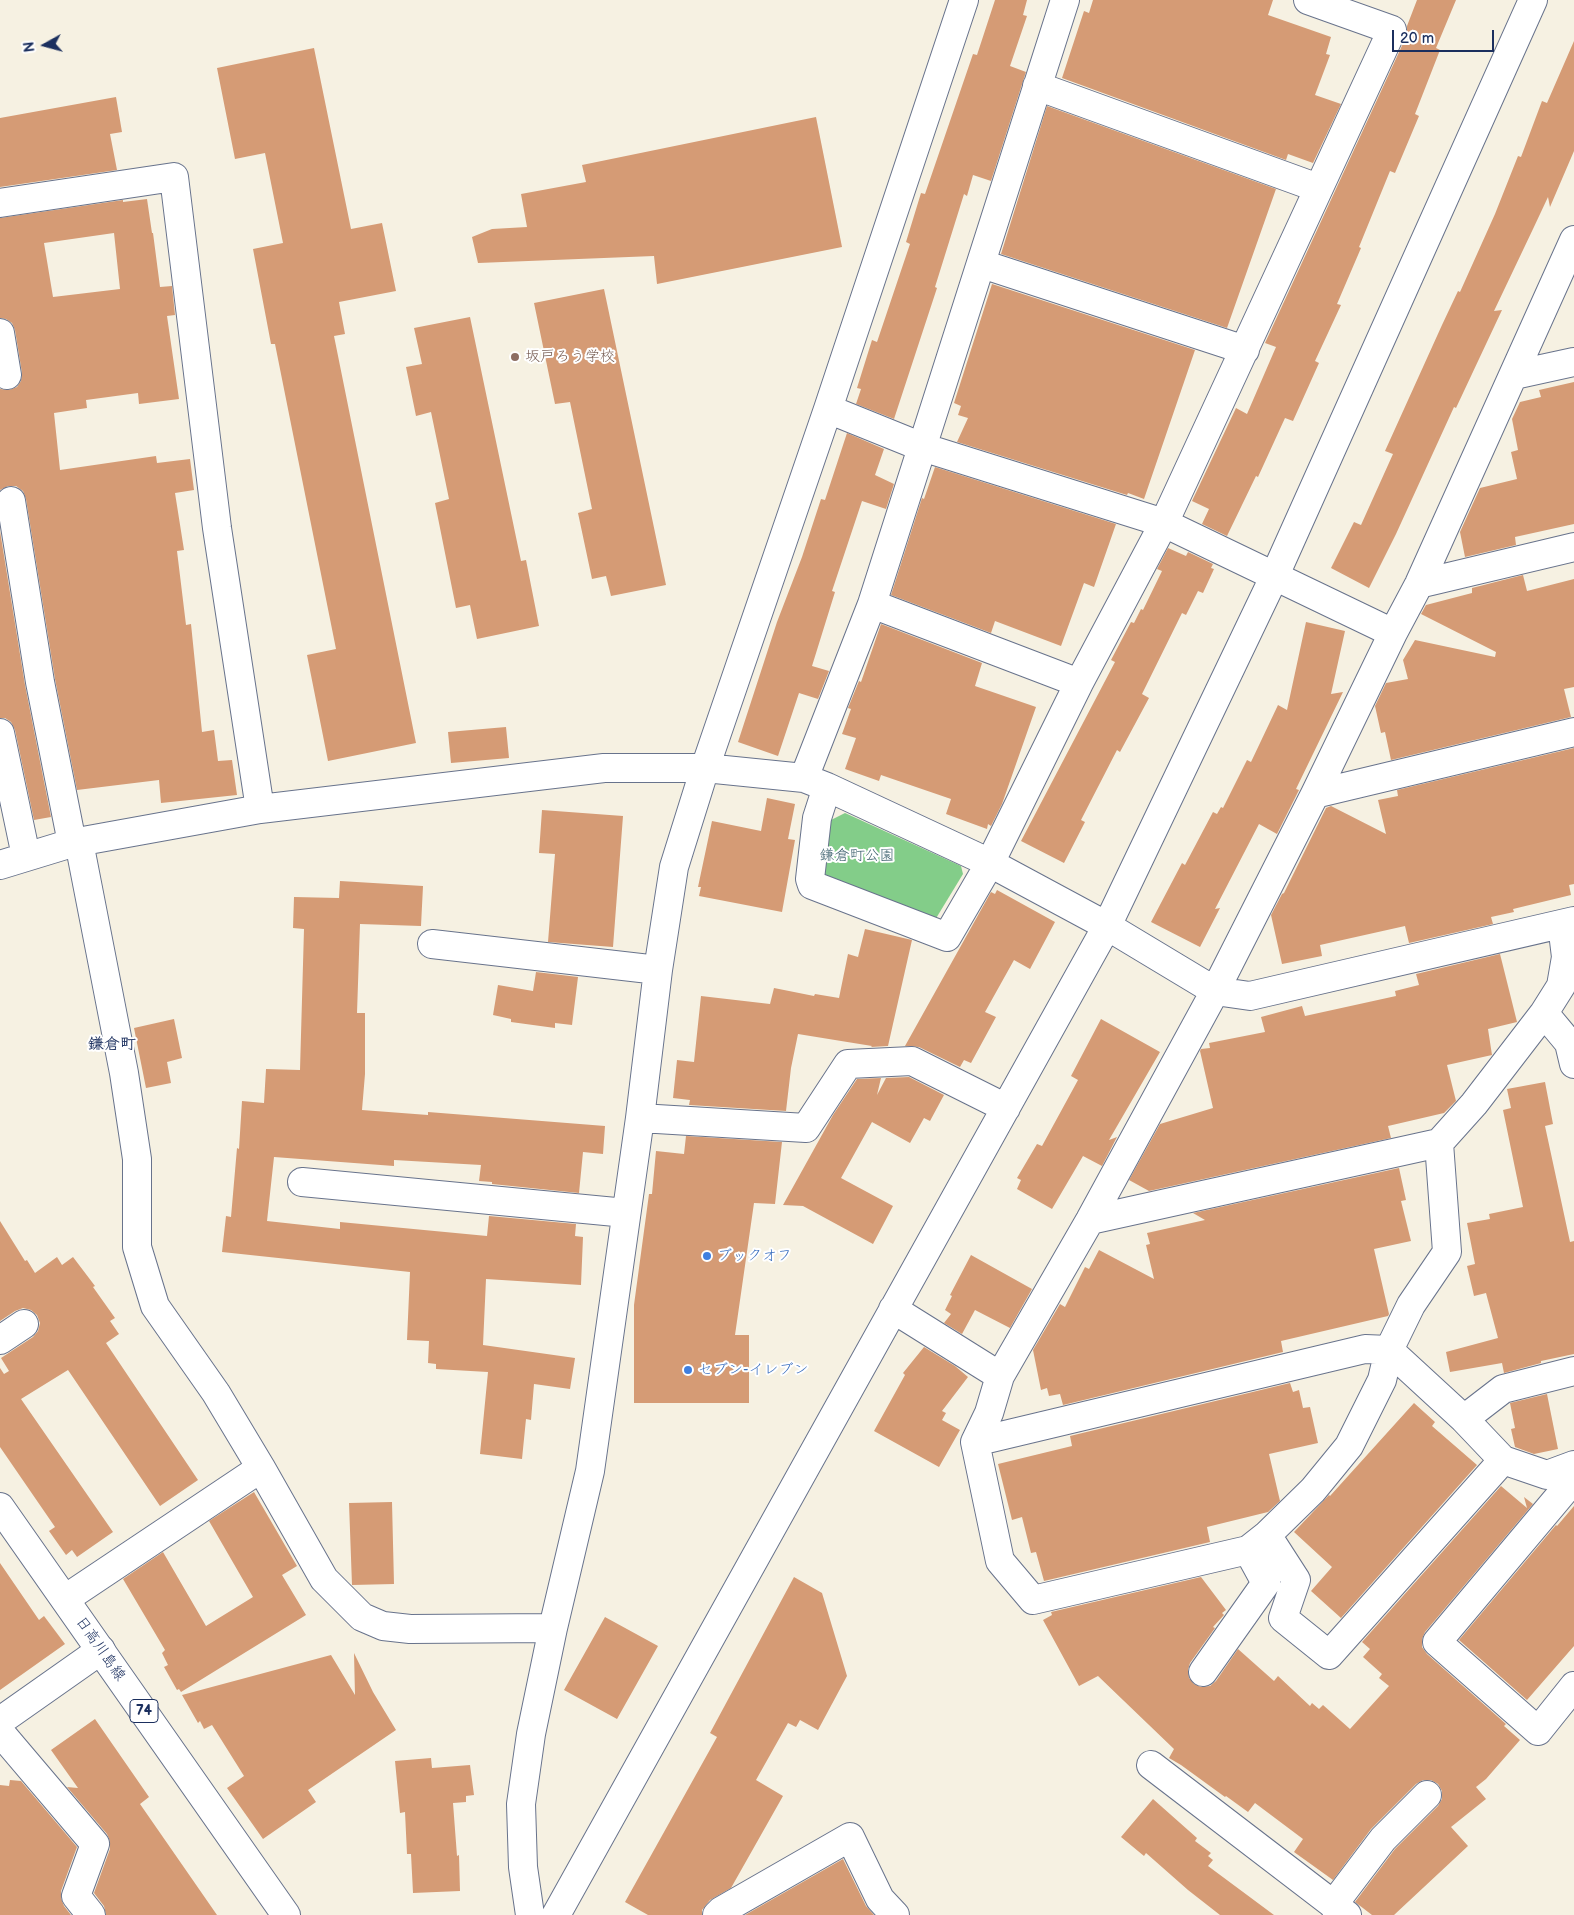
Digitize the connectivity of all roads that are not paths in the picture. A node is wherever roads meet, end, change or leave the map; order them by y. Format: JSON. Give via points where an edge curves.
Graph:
{"nodes":[{"id":1,"x":964,"y":0,"type":"edge"},
{"id":2,"x":1065,"y":0,"type":"edge"},
{"id":3,"x":1308,"y":0,"type":"edge"},
{"id":4,"x":1534,"y":0,"type":"edge"},
{"id":5,"x":1038,"y":86,"type":"junction"},
{"id":6,"x":1318,"y":188,"type":"junction"},
{"id":7,"x":0,"y":203,"type":"edge"},
{"id":8,"x":1574,"y":240,"type":"edge"},
{"id":9,"x":982,"y":264,"type":"junction"},
{"id":10,"x":0,"y":334,"type":"edge"},
{"id":11,"x":1245,"y":350,"type":"junction"},
{"id":12,"x":1574,"y":362,"type":"edge"},
{"id":13,"x":8,"y":375,"type":"dead end"},
{"id":14,"x":1514,"y":375,"type":"junction"},
{"id":15,"x":828,"y":409,"type":"junction"},
{"id":16,"x":922,"y":447,"type":"junction"},
{"id":17,"x":11,"y":501,"type":"dead end"},
{"id":18,"x":1164,"y":523,"type":"junction"},
{"id":19,"x":1574,"y":547,"type":"edge"},
{"id":20,"x":1274,"y":575,"type":"junction"},
{"id":21,"x":1419,"y":584,"type":"junction"},
{"id":22,"x":872,"y":604,"type":"junction"},
{"id":23,"x":1392,"y":633,"type":"junction"},
{"id":24,"x":1079,"y":683,"type":"junction"},
{"id":25,"x":1574,"y":732,"type":"edge"},
{"id":26,"x":0,"y":733,"type":"edge"},
{"id":27,"x":705,"y":768,"type":"junction"},
{"id":28,"x":816,"y":782,"type":"junction"},
{"id":29,"x":1315,"y":794,"type":"junction"},
{"id":30,"x":260,"y":809,"type":"junction"},
{"id":31,"x":76,"y":842,"type":"junction"},
{"id":32,"x":26,"y":856,"type":"junction"},
{"id":33,"x":990,"y":863,"type":"junction"},
{"id":34,"x":0,"y":865,"type":"edge"},
{"id":35,"x":1568,"y":923,"type":"edge"},
{"id":36,"x":1107,"y":926,"type":"junction"},
{"id":37,"x":432,"y":944,"type":"dead end"},
{"id":38,"x":658,"y":970,"type":"junction"},
{"id":39,"x":1215,"y":991,"type":"junction"},
{"id":40,"x":1544,"y":1012,"type":"junction"},
{"id":41,"x":1574,"y":1064,"type":"edge"},
{"id":42,"x":1006,"y":1108,"type":"junction"},
{"id":43,"x":640,"y":1118,"type":"junction"},
{"id":44,"x":1439,"y":1143,"type":"junction"},
{"id":45,"x":302,"y":1182,"type":"dead end"},
{"id":46,"x":626,"y":1213,"type":"junction"},
{"id":47,"x":1090,"y":1220,"type":"junction"},
{"id":48,"x":893,"y":1309,"type":"junction"},
{"id":49,"x":24,"y":1324,"type":"dead end"},
{"id":50,"x":0,"y":1340,"type":"edge"},
{"id":51,"x":1389,"y":1350,"type":"junction"},
{"id":52,"x":1574,"y":1371,"type":"edge"},
{"id":53,"x":1000,"y":1376,"type":"junction"},
{"id":54,"x":1464,"y":1419,"type":"junction"},
{"id":55,"x":975,"y":1442,"type":"junction"},
{"id":56,"x":1503,"y":1460,"type":"junction"},
{"id":57,"x":1574,"y":1465,"type":"edge"},
{"id":58,"x":261,"y":1468,"type":"junction"},
{"id":59,"x":1574,"y":1479,"type":"edge"},
{"id":60,"x":5,"y":1524,"type":"edge"},
{"id":61,"x":1257,"y":1543,"type":"junction"},
{"id":62,"x":65,"y":1599,"type":"junction"},
{"id":63,"x":553,"y":1628,"type":"junction"},
{"id":64,"x":101,"y":1650,"type":"junction"},
{"id":65,"x":1204,"y":1672,"type":"dead end"},
{"id":66,"x":1574,"y":1686,"type":"edge"},
{"id":67,"x":0,"y":1721,"type":"edge"},
{"id":68,"x":0,"y":1732,"type":"edge"},
{"id":69,"x":1150,"y":1765,"type":"dead end"},
{"id":70,"x":1427,"y":1795,"type":"dead end"},
{"id":71,"x":1340,"y":1910,"type":"edge"},
{"id":72,"x":91,"y":1915,"type":"edge"},
{"id":73,"x":286,"y":1915,"type":"edge"},
{"id":74,"x":530,"y":1915,"type":"edge"},
{"id":75,"x":556,"y":1915,"type":"edge"},
{"id":76,"x":717,"y":1915,"type":"edge"},
{"id":77,"x":895,"y":1915,"type":"edge"}],
"edges":[{"from":1,"to":15,"type":"street"},
{"from":2,"to":5,"type":"street"},
{"from":3,"to":6,"type":"street","via":[[1392,30]]},
{"from":4,"to":20,"type":"street"},
{"from":5,"to":6,"type":"street"},
{"from":5,"to":9,"type":"street"},
{"from":6,"to":11,"type":"street"},
{"from":7,"to":30,"type":"street","via":[[174,177],[217,528]]},
{"from":8,"to":14,"type":"street"},
{"from":9,"to":11,"type":"street"},
{"from":9,"to":16,"type":"street"},
{"from":10,"to":13,"type":"street"},
{"from":11,"to":18,"type":"street"},
{"from":12,"to":14,"type":"street"},
{"from":14,"to":21,"type":"street"},
{"from":15,"to":16,"type":"street"},
{"from":15,"to":27,"type":"street"},
{"from":16,"to":18,"type":"street"},
{"from":16,"to":22,"type":"street"},
{"from":17,"to":31,"type":"street","via":[[40,682]]},
{"from":18,"to":20,"type":"street"},
{"from":18,"to":24,"type":"street"},
{"from":19,"to":21,"type":"street"},
{"from":20,"to":23,"type":"street"},
{"from":20,"to":36,"type":"street"},
{"from":21,"to":23,"type":"street"},
{"from":22,"to":24,"type":"street"},
{"from":22,"to":28,"type":"street"},
{"from":23,"to":29,"type":"street"},
{"from":24,"to":33,"type":"street"},
{"from":25,"to":29,"type":"street"},
{"from":26,"to":32,"type":"street"},
{"from":27,"to":28,"type":"street"},
{"from":27,"to":30,"type":"street","via":[[604,768]]},
{"from":27,"to":38,"type":"street","via":[[674,867]]},
{"from":28,"to":33,"type":"street"},
{"from":28,"to":33,"type":"street","via":[[812,885],[947,937]]},
{"from":29,"to":39,"type":"street"},
{"from":30,"to":31,"type":"street"},
{"from":31,"to":32,"type":"street"},
{"from":31,"to":58,"type":"street","via":[[124,1073],[137,1159],[137,1246],[155,1306],[216,1393]]},
{"from":32,"to":34,"type":"street"},
{"from":33,"to":36,"type":"street"},
{"from":35,"to":39,"type":"street","via":[[1250,996]]},
{"from":35,"to":40,"type":"street","via":[[1561,986]]},
{"from":36,"to":39,"type":"street"},
{"from":36,"to":42,"type":"street"},
{"from":37,"to":38,"type":"street"},
{"from":38,"to":43,"type":"street"},
{"from":39,"to":47,"type":"street"},
{"from":40,"to":41,"type":"street","via":[[1569,1043]]},
{"from":40,"to":44,"type":"street","via":[[1474,1104]]},
{"from":42,"to":43,"type":"street","via":[[912,1061],[848,1064],[806,1128]]},
{"from":42,"to":48,"type":"street"},
{"from":43,"to":46,"type":"street"},
{"from":44,"to":47,"type":"street"},
{"from":44,"to":51,"type":"street","via":[[1447,1252],[1411,1305]]},
{"from":45,"to":46,"type":"street"},
{"from":46,"to":63,"type":"street","via":[[590,1471]]},
{"from":47,"to":53,"type":"street"},
{"from":48,"to":53,"type":"street"},
{"from":48,"to":75,"type":"street"},
{"from":49,"to":50,"type":"street"},
{"from":51,"to":54,"type":"street"},
{"from":51,"to":55,"type":"street","via":[[1365,1348]]},
{"from":51,"to":61,"type":"street","via":[[1382,1380],[1349,1446],[1313,1490]]},
{"from":52,"to":54,"type":"street","via":[[1503,1388]]},
{"from":53,"to":55,"type":"street","via":[[989,1413]]},
{"from":54,"to":56,"type":"street"},
{"from":55,"to":61,"type":"street","via":[[1000,1562],[1033,1600]]},
{"from":56,"to":57,"type":"street","via":[[1547,1475]]},
{"from":56,"to":61,"type":"street","via":[[1329,1655],[1282,1618],[1296,1580]]},
{"from":58,"to":62,"type":"street"},
{"from":58,"to":63,"type":"street","via":[[324,1579],[362,1617],[384,1626],[410,1629]]},
{"from":59,"to":66,"type":"street","via":[[1437,1642],[1538,1731]]},
{"from":60,"to":62,"type":"street","name":"日高川島線","number":"74"},
{"from":61,"to":65,"type":"street","via":[[1266,1583]]},
{"from":62,"to":64,"type":"street","name":"日高川島線","number":"74"},
{"from":63,"to":74,"type":"street","via":[[531,1734],[522,1804],[523,1867]]},
{"from":64,"to":67,"type":"street"},
{"from":64,"to":73,"type":"street","name":"日高川島線","number":"74"},
{"from":68,"to":72,"type":"street","via":[[95,1844],[76,1896]]},
{"from":69,"to":71,"type":"street"},
{"from":70,"to":71,"type":"street","via":[[1383,1839]]},
{"from":76,"to":77,"type":"street","via":[[850,1837],[880,1900]]}]}
